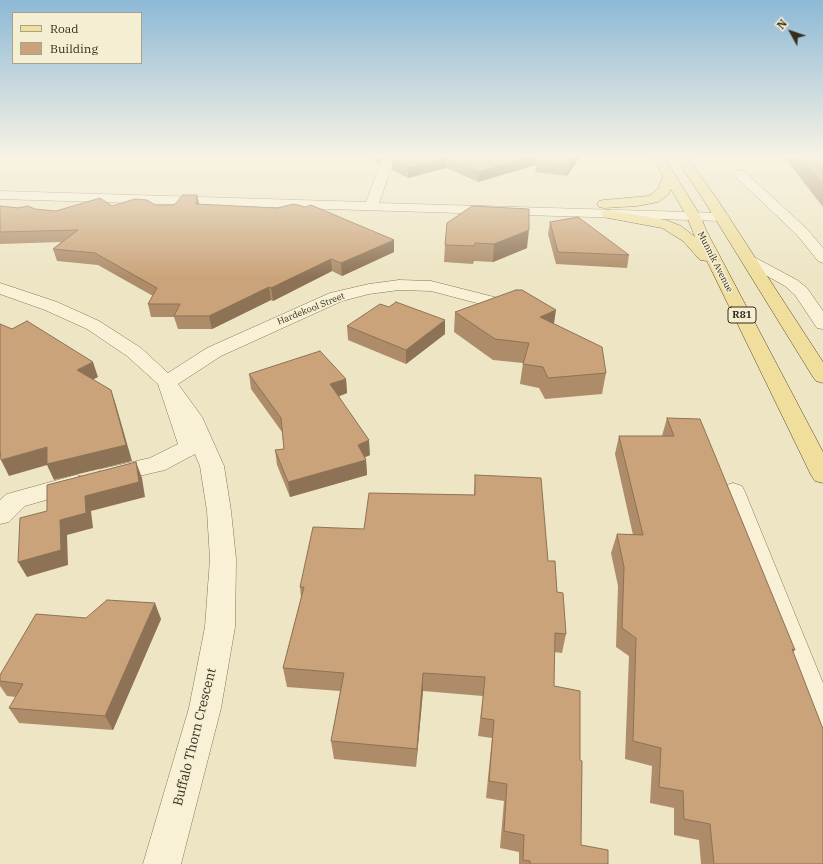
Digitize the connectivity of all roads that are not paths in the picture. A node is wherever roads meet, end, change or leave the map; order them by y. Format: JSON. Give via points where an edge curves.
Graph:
{"nodes":[{"id":1,"x":159,"y":197,"type":"edge"},
{"id":2,"x":233,"y":197,"type":"edge"},
{"id":3,"x":374,"y":197,"type":"edge"},
{"id":4,"x":655,"y":197,"type":"edge"},
{"id":5,"x":681,"y":197,"type":"edge"},
{"id":6,"x":708,"y":197,"type":"edge"},
{"id":7,"x":765,"y":197,"type":"edge"},
{"id":8,"x":275,"y":199,"type":"junction"},
{"id":9,"x":372,"y":202,"type":"junction"},
{"id":10,"x":604,"y":209,"type":"junction"},
{"id":11,"x":690,"y":212,"type":"junction"},
{"id":12,"x":718,"y":212,"type":"junction"},
{"id":13,"x":802,"y":232,"type":"junction"},
{"id":14,"x":823,"y":233,"type":"edge"},
{"id":15,"x":823,"y":258,"type":"edge"},
{"id":16,"x":749,"y":260,"type":"junction"},
{"id":17,"x":726,"y":283,"type":"junction"},
{"id":18,"x":0,"y":288,"type":"edge"},
{"id":19,"x":492,"y":302,"type":"edge"},
{"id":20,"x":823,"y":324,"type":"edge"},
{"id":21,"x":823,"y":376,"type":"edge"},
{"id":22,"x":167,"y":382,"type":"junction"},
{"id":23,"x":823,"y":475,"type":"edge"},
{"id":24,"x":733,"y":492,"type":"dead end"},
{"id":25,"x":0,"y":515,"type":"edge"},
{"id":26,"x":823,"y":724,"type":"edge"},
{"id":27,"x":162,"y":864,"type":"edge"}],
"edges":[{"from":1,"to":8,"type":"street"},
{"from":2,"to":8,"type":"street"},
{"from":3,"to":9,"type":"street"},
{"from":4,"to":10,"type":"main road"},
{"from":5,"to":11,"type":"main road","name":"Munnik Avenue","number":"R81"},
{"from":6,"to":12,"type":"main road"},
{"from":7,"to":13,"type":"street"},
{"from":8,"to":9,"type":"street"},
{"from":9,"to":10,"type":"street"},
{"from":10,"to":11,"type":"street"},
{"from":10,"to":17,"type":"main road","via":[[666,224],[676,229],[697,246]]},
{"from":11,"to":12,"type":"street"},
{"from":11,"to":17,"type":"main road","name":"Munnik Avenue","number":"R81"},
{"from":12,"to":16,"type":"main road"},
{"from":13,"to":14,"type":"street"},
{"from":13,"to":15,"type":"street"},
{"from":16,"to":20,"type":"street","via":[[791,283],[801,292]]},
{"from":16,"to":21,"type":"main road"},
{"from":17,"to":23,"type":"main road","name":"Munnik Avenue","number":"R81"},
{"from":18,"to":22,"type":"street","name":"Buffalo Thorn Crescent","via":[[51,306],[93,325],[134,352]]},
{"from":19,"to":22,"type":"street","name":"Hardekool Street","via":[[431,286],[399,285],[336,297],[214,352]]},
{"from":22,"to":25,"type":"street","name":"Buffalo Thorn Crescent","via":[[190,447],[156,464],[16,500]]},
{"from":22,"to":27,"type":"street","name":"Buffalo Thorn Crescent","via":[[191,417],[212,466],[223,559],[220,627],[205,708]]},
{"from":24,"to":26,"type":"street"}]}
